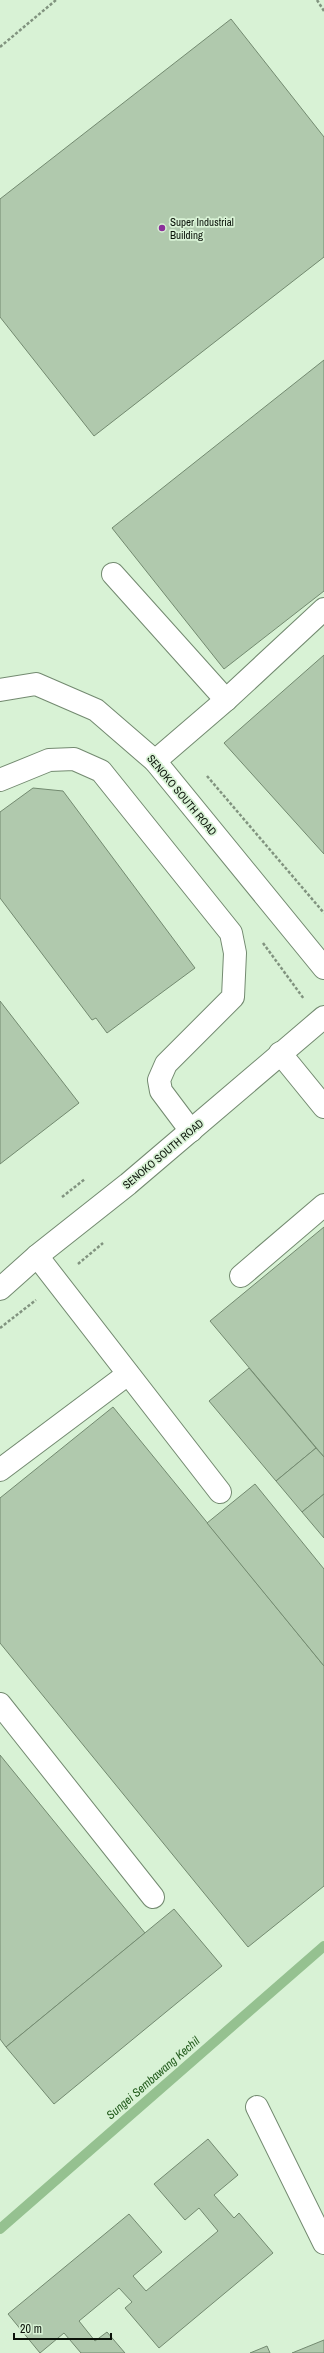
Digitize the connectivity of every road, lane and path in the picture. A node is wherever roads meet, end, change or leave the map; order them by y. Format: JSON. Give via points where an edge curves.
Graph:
{"nodes":[{"id":1,"x":56,"y":0,"type":"edge"},
{"id":2,"x":317,"y":0,"type":"edge"},
{"id":3,"x":324,"y":11,"type":"edge"},
{"id":4,"x":0,"y":47,"type":"edge"},
{"id":5,"x":113,"y":574,"type":"dead end"},
{"id":6,"x":324,"y":609,"type":"edge"},
{"id":7,"x":0,"y":690,"type":"edge"},
{"id":8,"x":226,"y":700,"type":"junction"},
{"id":9,"x":155,"y":760,"type":"junction"},
{"id":10,"x":0,"y":780,"type":"edge"},
{"id":11,"x":324,"y":968,"type":"edge"},
{"id":12,"x":324,"y":1017,"type":"edge"},
{"id":13,"x":280,"y":1053,"type":"junction"},
{"id":14,"x":324,"y":1108,"type":"edge"},
{"id":15,"x":191,"y":1131,"type":"junction"},
{"id":16,"x":324,"y":1205,"type":"edge"},
{"id":17,"x":37,"y":1256,"type":"junction"},
{"id":18,"x":241,"y":1276,"type":"dead end"},
{"id":19,"x":0,"y":1289,"type":"edge"},
{"id":20,"x":128,"y":1374,"type":"junction"},
{"id":21,"x":0,"y":1470,"type":"edge"},
{"id":22,"x":220,"y":1492,"type":"dead end"},
{"id":23,"x":0,"y":1704,"type":"edge"},
{"id":24,"x":153,"y":1897,"type":"dead end"},
{"id":25,"x":257,"y":2107,"type":"dead end"},
{"id":26,"x":324,"y":2243,"type":"edge"}],
"edges":[{"from":1,"to":4,"type":"path"},
{"from":2,"to":3,"type":"path"},
{"from":5,"to":8,"type":"street"},
{"from":6,"to":8,"type":"street"},
{"from":7,"to":9,"type":"street","name":"SENOKO SOUTH ROAD","via":[[36,684],[96,710]]},
{"from":8,"to":9,"type":"street"},
{"from":9,"to":11,"type":"street","name":"SENOKO SOUTH ROAD"},
{"from":10,"to":15,"type":"street","via":[[49,760],[74,759],[101,771],[231,933],[235,954],[233,997],[166,1064],[159,1080],[161,1091]]},
{"from":12,"to":13,"type":"street","name":"SENOKO SOUTH ROAD"},
{"from":13,"to":14,"type":"street"},
{"from":13,"to":15,"type":"street","name":"SENOKO SOUTH ROAD"},
{"from":15,"to":17,"type":"street","name":"SENOKO SOUTH ROAD"},
{"from":16,"to":18,"type":"street"},
{"from":17,"to":19,"type":"street","name":"SENOKO SOUTH ROAD"},
{"from":17,"to":20,"type":"street"},
{"from":20,"to":21,"type":"street"},
{"from":20,"to":22,"type":"street"},
{"from":23,"to":24,"type":"street"},
{"from":25,"to":26,"type":"street"}]}
